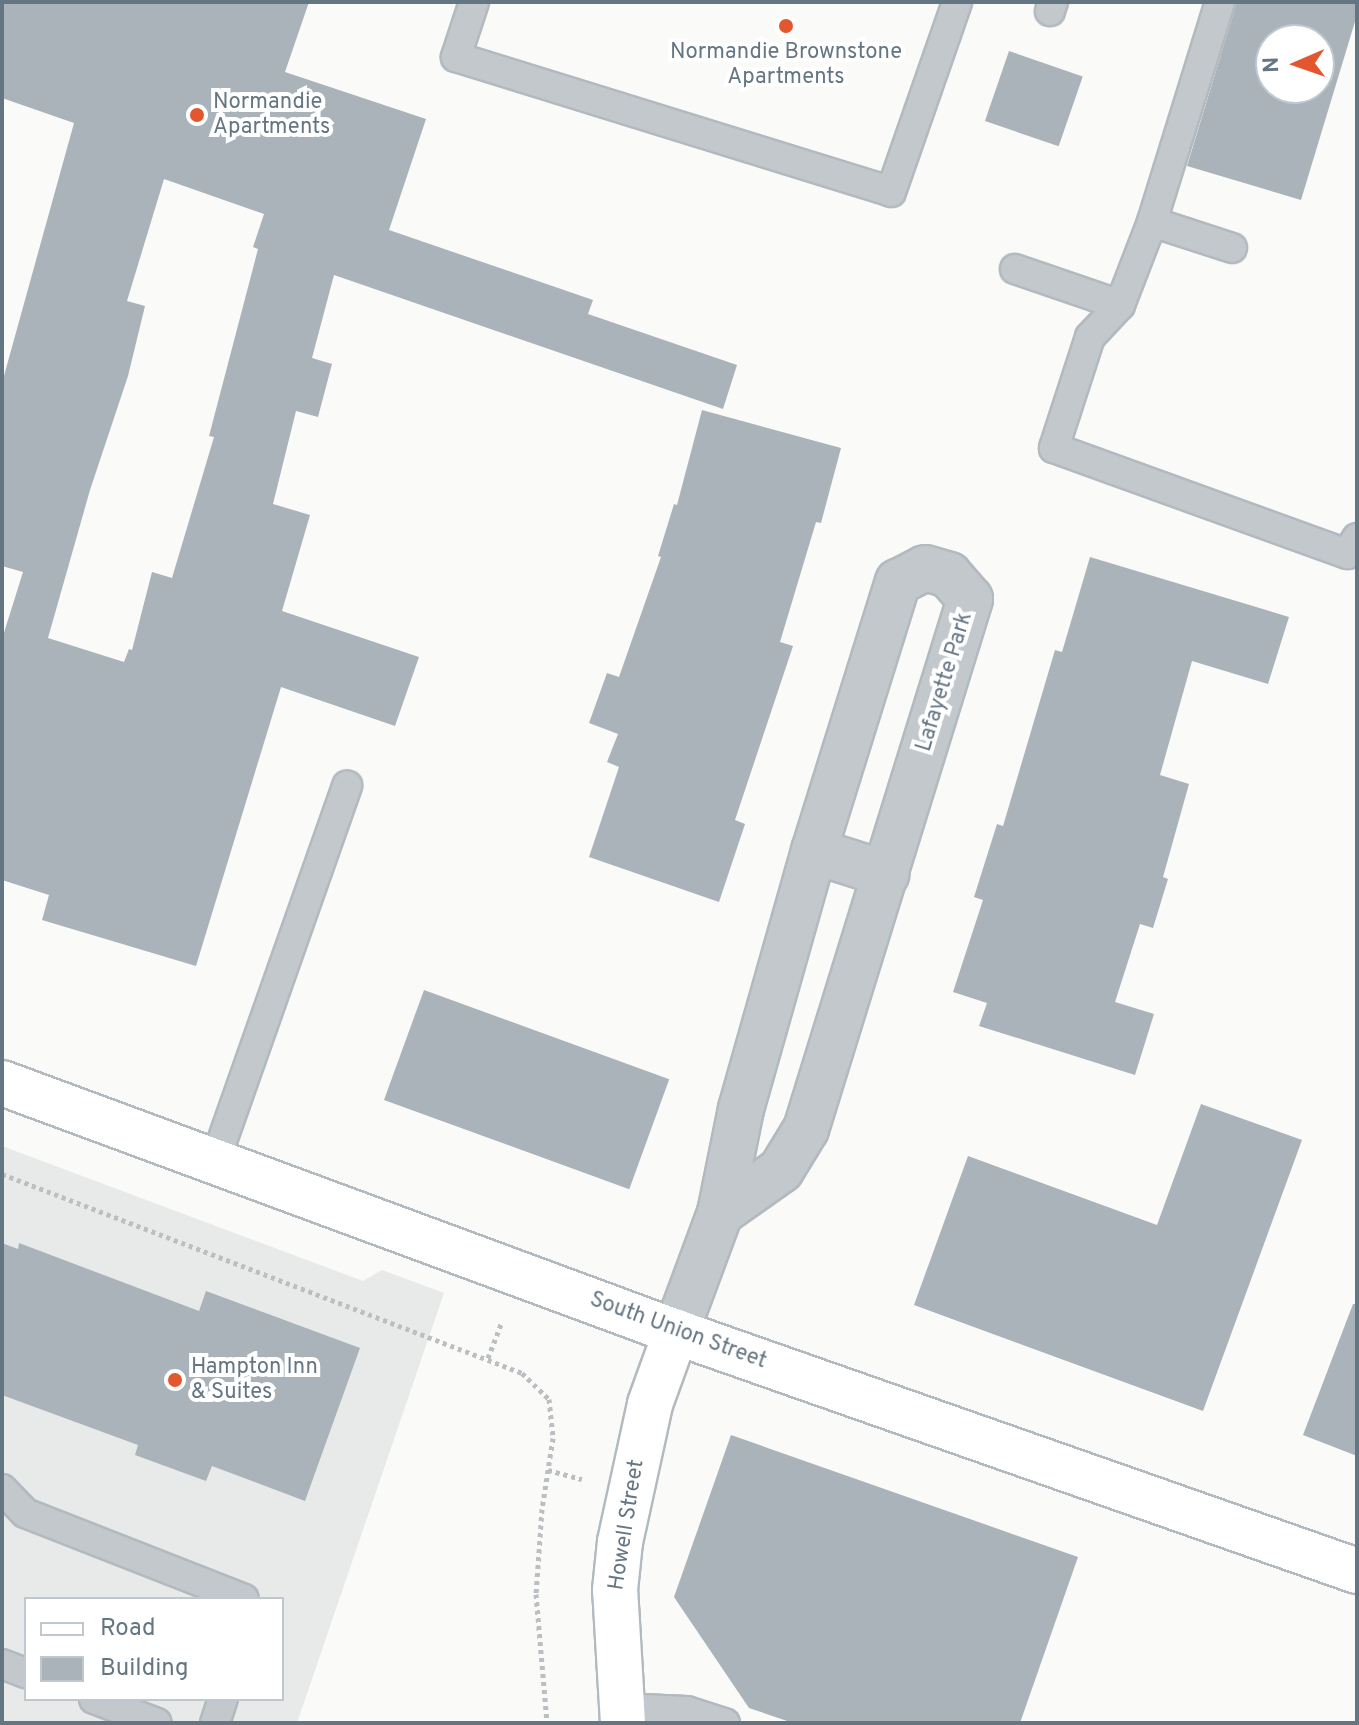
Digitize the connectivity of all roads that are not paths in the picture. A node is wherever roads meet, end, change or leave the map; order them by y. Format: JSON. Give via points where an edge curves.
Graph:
{"nodes":[{"id":1,"x":474,"y":2,"type":"edge"},
{"id":2,"x":957,"y":2,"type":"edge"},
{"id":3,"x":1220,"y":2,"type":"edge"},
{"id":4,"x":1152,"y":222,"type":"junction"},
{"id":5,"x":1232,"y":248,"type":"dead end"},
{"id":6,"x":1015,"y":269,"type":"dead end"},
{"id":7,"x":1120,"y":305,"type":"junction"},
{"id":8,"x":1357,"y":538,"type":"edge"},
{"id":9,"x":347,"y":786,"type":"dead end"},
{"id":10,"x":814,"y":851,"type":"junction"},
{"id":11,"x":886,"y":874,"type":"junction"},
{"id":12,"x":2,"y":1083,"type":"edge"},
{"id":13,"x":215,"y":1161,"type":"junction"},
{"id":14,"x":720,"y":1213,"type":"junction"},
{"id":15,"x":676,"y":1332,"type":"junction"},
{"id":16,"x":2,"y":1489,"type":"edge"},
{"id":17,"x":1357,"y":1571,"type":"edge"},
{"id":18,"x":239,"y":1597,"type":"edge"},
{"id":19,"x":2,"y":1664,"type":"edge"},
{"id":20,"x":24,"y":1672,"type":"edge"},
{"id":21,"x":99,"y":1701,"type":"edge"},
{"id":22,"x":222,"y":1701,"type":"edge"},
{"id":23,"x":622,"y":1715,"type":"edge"},
{"id":24,"x":157,"y":1723,"type":"edge"},
{"id":25,"x":215,"y":1723,"type":"edge"},
{"id":26,"x":725,"y":1723,"type":"edge"}],
"edges":[{"from":1,"to":2,"type":"lane","via":[[456,57],[891,192]]},
{"from":3,"to":4,"type":"lane"},
{"from":4,"to":5,"type":"lane"},
{"from":4,"to":7,"type":"lane"},
{"from":6,"to":7,"type":"lane"},
{"from":7,"to":8,"type":"lane","via":[[1090,337],[1054,448],[1347,554]]},
{"from":9,"to":13,"type":"lane"},
{"from":10,"to":11,"type":"street"},
{"from":10,"to":11,"type":"street","name":"Lafayette Park","via":[[898,582],[925,568],[949,575],[970,599]]},
{"from":10,"to":14,"type":"street","name":"Lafayette Park","via":[[741,1109]]},
{"from":11,"to":14,"type":"street","name":"Lafayette Park","via":[[806,1129],[781,1170]]},
{"from":12,"to":13,"type":"main road","name":"South Union Street"},
{"from":13,"to":15,"type":"main road","name":"South Union Street"},
{"from":14,"to":15,"type":"street"},
{"from":15,"to":17,"type":"main road","name":"South Union Street"},
{"from":15,"to":23,"type":"main road","name":"Howell Street","via":[[643,1432],[620,1542],[615,1590]]},
{"from":16,"to":18,"type":"lane","via":[[25,1513]]},
{"from":19,"to":20,"type":"lane"},
{"from":21,"to":24,"type":"lane"},
{"from":22,"to":25,"type":"lane"},
{"from":23,"to":26,"type":"lane","via":[[687,1711]]}]}
